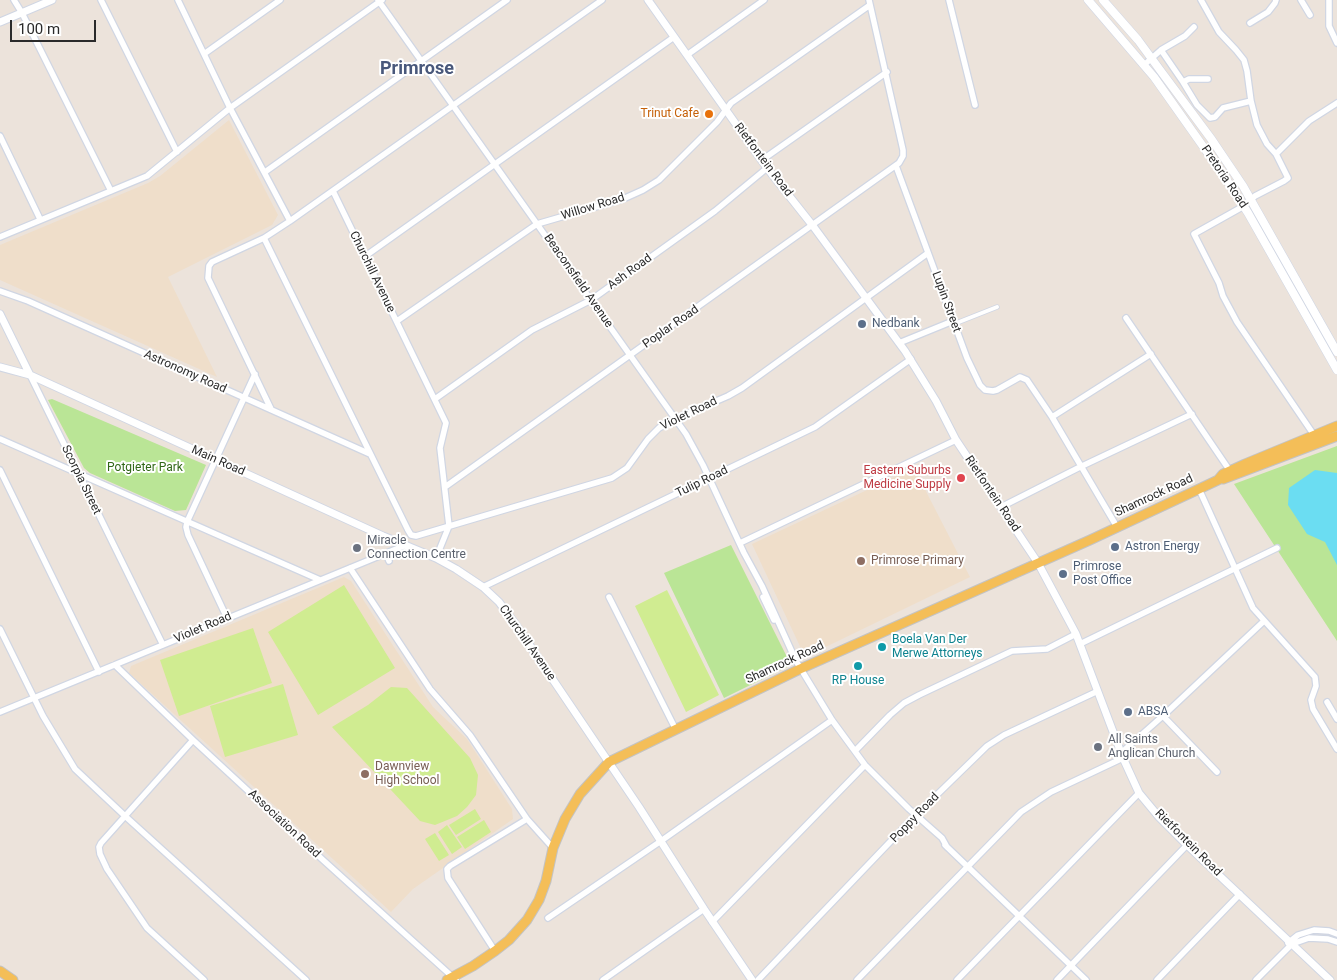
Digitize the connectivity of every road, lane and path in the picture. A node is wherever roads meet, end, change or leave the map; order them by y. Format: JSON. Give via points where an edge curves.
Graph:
{"nodes":[{"id":1,"x":14,"y":0,"type":"edge"},
{"id":2,"x":52,"y":0,"type":"edge"},
{"id":3,"x":101,"y":0,"type":"edge"},
{"id":4,"x":178,"y":0,"type":"edge"},
{"id":5,"x":280,"y":0,"type":"edge"},
{"id":6,"x":507,"y":0,"type":"edge"},
{"id":7,"x":602,"y":0,"type":"edge"},
{"id":8,"x":764,"y":0,"type":"edge"},
{"id":9,"x":950,"y":0,"type":"edge"},
{"id":10,"x":1088,"y":0,"type":"edge"},
{"id":11,"x":1103,"y":0,"type":"edge"},
{"id":12,"x":1201,"y":0,"type":"edge"},
{"id":13,"x":1276,"y":0,"type":"edge"},
{"id":14,"x":1301,"y":0,"type":"edge"},
{"id":15,"x":1329,"y":0,"type":"edge"},
{"id":16,"x":380,"y":1,"type":"edge"},
{"id":17,"x":649,"y":1,"type":"edge"},
{"id":18,"x":870,"y":3,"type":"edge"},
{"id":19,"x":22,"y":12,"type":"junction"},
{"id":20,"x":1310,"y":15,"type":"dead end"},
{"id":21,"x":0,"y":22,"type":"edge"},
{"id":22,"x":1250,"y":22,"type":"dead end"},
{"id":23,"x":1194,"y":27,"type":"dead end"},
{"id":24,"x":1334,"y":30,"type":"edge"},
{"id":25,"x":674,"y":37,"type":"junction"},
{"id":26,"x":1337,"y":43,"type":"edge"},
{"id":27,"x":1162,"y":50,"type":"junction"},
{"id":28,"x":204,"y":54,"type":"junction"},
{"id":29,"x":686,"y":55,"type":"junction"},
{"id":30,"x":1152,"y":59,"type":"junction"},
{"id":31,"x":421,"y":60,"type":"junction"},
{"id":32,"x":1144,"y":65,"type":"junction"},
{"id":33,"x":887,"y":72,"type":"junction"},
{"id":34,"x":1208,"y":79,"type":"dead end"},
{"id":35,"x":1183,"y":82,"type":"junction"},
{"id":36,"x":1251,"y":101,"type":"junction"},
{"id":37,"x":1337,"y":103,"type":"edge"},
{"id":38,"x":975,"y":105,"type":"dead end"},
{"id":39,"x":1198,"y":105,"type":"junction"},
{"id":40,"x":454,"y":106,"type":"junction"},
{"id":41,"x":230,"y":108,"type":"junction"},
{"id":42,"x":1190,"y":110,"type":"junction"},
{"id":43,"x":726,"y":111,"type":"junction"},
{"id":44,"x":0,"y":136,"type":"edge"},
{"id":45,"x":177,"y":152,"type":"junction"},
{"id":46,"x":1276,"y":154,"type":"junction"},
{"id":47,"x":762,"y":160,"type":"junction"},
{"id":48,"x":495,"y":165,"type":"junction"},
{"id":49,"x":896,"y":166,"type":"junction"},
{"id":50,"x":767,"y":168,"type":"junction"},
{"id":51,"x":265,"y":172,"type":"junction"},
{"id":52,"x":111,"y":191,"type":"junction"},
{"id":53,"x":333,"y":191,"type":"junction"},
{"id":54,"x":1252,"y":200,"type":"junction"},
{"id":55,"x":1244,"y":206,"type":"junction"},
{"id":56,"x":40,"y":219,"type":"junction"},
{"id":57,"x":290,"y":221,"type":"junction"},
{"id":58,"x":537,"y":224,"type":"junction"},
{"id":59,"x":813,"y":226,"type":"junction"},
{"id":60,"x":0,"y":236,"type":"edge"},
{"id":61,"x":264,"y":238,"type":"junction"},
{"id":62,"x":928,"y":253,"type":"junction"},
{"id":63,"x":364,"y":256,"type":"junction"},
{"id":64,"x":0,"y":291,"type":"edge"},
{"id":65,"x":867,"y":298,"type":"junction"},
{"id":66,"x":591,"y":300,"type":"junction"},
{"id":67,"x":997,"y":307,"type":"dead end"},
{"id":68,"x":0,"y":314,"type":"edge"},
{"id":69,"x":1126,"y":318,"type":"dead end"},
{"id":70,"x":397,"y":321,"type":"junction"},
{"id":71,"x":953,"y":322,"type":"junction"},
{"id":72,"x":899,"y":343,"type":"junction"},
{"id":73,"x":1337,"y":352,"type":"edge"},
{"id":74,"x":1151,"y":354,"type":"junction"},
{"id":75,"x":630,"y":356,"type":"junction"},
{"id":76,"x":911,"y":359,"type":"junction"},
{"id":77,"x":0,"y":367,"type":"edge"},
{"id":78,"x":1337,"y":370,"type":"edge"},
{"id":79,"x":255,"y":374,"type":"junction"},
{"id":80,"x":30,"y":375,"type":"junction"},
{"id":81,"x":243,"y":398,"type":"junction"},
{"id":82,"x":435,"y":398,"type":"junction"},
{"id":83,"x":271,"y":409,"type":"junction"},
{"id":84,"x":1192,"y":414,"type":"junction"},
{"id":85,"x":1052,"y":417,"type":"junction"},
{"id":86,"x":675,"y":418,"type":"junction"},
{"id":87,"x":1337,"y":429,"type":"edge"},
{"id":88,"x":0,"y":439,"type":"edge"},
{"id":89,"x":1317,"y":439,"type":"junction"},
{"id":90,"x":956,"y":440,"type":"junction"},
{"id":91,"x":370,"y":454,"type":"junction"},
{"id":92,"x":216,"y":460,"type":"junction"},
{"id":93,"x":1080,"y":467,"type":"junction"},
{"id":94,"x":0,"y":470,"type":"edge"},
{"id":95,"x":1230,"y":471,"type":"junction"},
{"id":96,"x":77,"y":472,"type":"junction"},
{"id":97,"x":710,"y":478,"type":"junction"},
{"id":98,"x":1218,"y":480,"type":"junction"},
{"id":99,"x":445,"y":487,"type":"junction"},
{"id":100,"x":1198,"y":489,"type":"junction"},
{"id":101,"x":1001,"y":507,"type":"junction"},
{"id":102,"x":187,"y":522,"type":"junction"},
{"id":103,"x":449,"y":526,"type":"junction"},
{"id":104,"x":1117,"y":527,"type":"junction"},
{"id":105,"x":740,"y":543,"type":"junction"},
{"id":106,"x":406,"y":545,"type":"junction"},
{"id":107,"x":1278,"y":548,"type":"dead end"},
{"id":108,"x":386,"y":554,"type":"junction"},
{"id":109,"x":436,"y":558,"type":"junction"},
{"id":110,"x":389,"y":561,"type":"dead end"},
{"id":111,"x":1038,"y":563,"type":"junction"},
{"id":112,"x":350,"y":568,"type":"junction"},
{"id":113,"x":1234,"y":569,"type":"junction"},
{"id":114,"x":320,"y":580,"type":"junction"},
{"id":115,"x":483,"y":587,"type":"junction"},
{"id":116,"x":609,"y":597,"type":"dead end"},
{"id":117,"x":227,"y":618,"type":"junction"},
{"id":118,"x":1264,"y":622,"type":"junction"},
{"id":119,"x":0,"y":629,"type":"edge"},
{"id":120,"x":1076,"y":634,"type":"junction"},
{"id":121,"x":1080,"y":644,"type":"junction"},
{"id":122,"x":162,"y":645,"type":"junction"},
{"id":123,"x":115,"y":665,"type":"junction"},
{"id":124,"x":800,"y":669,"type":"junction"},
{"id":125,"x":99,"y":672,"type":"junction"},
{"id":126,"x":1098,"y":691,"type":"junction"},
{"id":127,"x":34,"y":698,"type":"junction"},
{"id":128,"x":1327,"y":702,"type":"dead end"},
{"id":129,"x":0,"y":712,"type":"edge"},
{"id":130,"x":1163,"y":716,"type":"junction"},
{"id":131,"x":1337,"y":719,"type":"edge"},
{"id":132,"x":832,"y":720,"type":"junction"},
{"id":133,"x":676,"y":730,"type":"junction"},
{"id":134,"x":192,"y":740,"type":"junction"},
{"id":135,"x":1337,"y":749,"type":"edge"},
{"id":136,"x":855,"y":751,"type":"junction"},
{"id":137,"x":1122,"y":755,"type":"junction"},
{"id":138,"x":609,"y":762,"type":"junction"},
{"id":139,"x":865,"y":764,"type":"junction"},
{"id":140,"x":1217,"y":772,"type":"dead end"},
{"id":141,"x":1139,"y":793,"type":"junction"},
{"id":142,"x":125,"y":816,"type":"junction"},
{"id":143,"x":916,"y":816,"type":"junction"},
{"id":144,"x":527,"y":819,"type":"junction"},
{"id":145,"x":661,"y":841,"type":"junction"},
{"id":146,"x":1187,"y":845,"type":"junction"},
{"id":147,"x":553,"y":848,"type":"junction"},
{"id":148,"x":967,"y":866,"type":"junction"},
{"id":149,"x":1240,"y":894,"type":"junction"},
{"id":150,"x":704,"y":909,"type":"junction"},
{"id":151,"x":1020,"y":916,"type":"junction"},
{"id":152,"x":548,"y":918,"type":"dead end"},
{"id":153,"x":712,"y":922,"type":"junction"},
{"id":154,"x":1337,"y":934,"type":"edge"},
{"id":155,"x":1337,"y":942,"type":"edge"},
{"id":156,"x":1291,"y":943,"type":"junction"},
{"id":157,"x":495,"y":950,"type":"junction"},
{"id":158,"x":1071,"y":965,"type":"junction"},
{"id":159,"x":0,"y":971,"type":"edge"},
{"id":160,"x":612,"y":974,"type":"junction"},
{"id":161,"x":454,"y":978,"type":"edge"},
{"id":162,"x":13,"y":980,"type":"edge"},
{"id":163,"x":204,"y":980,"type":"edge"},
{"id":164,"x":306,"y":980,"type":"edge"},
{"id":165,"x":603,"y":980,"type":"edge"},
{"id":166,"x":617,"y":980,"type":"edge"},
{"id":167,"x":752,"y":980,"type":"edge"},
{"id":168,"x":758,"y":980,"type":"edge"},
{"id":169,"x":856,"y":980,"type":"edge"},
{"id":170,"x":958,"y":980,"type":"edge"},
{"id":171,"x":1057,"y":980,"type":"edge"},
{"id":172,"x":1086,"y":980,"type":"edge"},
{"id":173,"x":1157,"y":980,"type":"edge"},
{"id":174,"x":1256,"y":980,"type":"edge"},
{"id":175,"x":1330,"y":980,"type":"edge"}],
"edges":[{"from":1,"to":19,"type":"street"},
{"from":2,"to":19,"type":"street"},
{"from":3,"to":45,"type":"street"},
{"from":4,"to":28,"type":"street"},
{"from":5,"to":28,"type":"street"},
{"from":6,"to":31,"type":"street"},
{"from":7,"to":40,"type":"street"},
{"from":8,"to":29,"type":"street"},
{"from":9,"to":38,"type":"street"},
{"from":10,"to":32,"type":"main road","name":"Pretoria Road"},
{"from":11,"to":30,"type":"main road","name":"Pretoria Road"},
{"from":12,"to":36,"type":"street","via":[[1219,32],[1244,60]]},
{"from":13,"to":22,"type":"street","via":[[1268,12]]},
{"from":14,"to":20,"type":"street"},
{"from":15,"to":24,"type":"street","via":[[1328,22]]},
{"from":16,"to":31,"type":"street","name":"Beaconsfield Avenue"},
{"from":16,"to":41,"type":"street"},
{"from":17,"to":25,"type":"street","name":"Rietfontein Road"},
{"from":18,"to":33,"type":"street"},
{"from":18,"to":43,"type":"street","name":"Willow Road","via":[[732,103]]},
{"from":19,"to":21,"type":"street"},
{"from":19,"to":52,"type":"street"},
{"from":23,"to":27,"type":"street"},
{"from":24,"to":26,"type":"street"},
{"from":25,"to":29,"type":"street","name":"Rietfontein Road"},
{"from":25,"to":48,"type":"street"},
{"from":27,"to":30,"type":"street"},
{"from":27,"to":35,"type":"street"},
{"from":28,"to":41,"type":"street"},
{"from":29,"to":43,"type":"street","name":"Rietfontein Road"},
{"from":30,"to":32,"type":"street"},
{"from":30,"to":42,"type":"main road","name":"Pretoria Road"},
{"from":31,"to":40,"type":"street","name":"Beaconsfield Avenue"},
{"from":31,"to":51,"type":"street"},
{"from":32,"to":55,"type":"main road","name":"Pretoria Road"},
{"from":33,"to":47,"type":"street"},
{"from":33,"to":49,"type":"street","via":[[904,153]]},
{"from":34,"to":35,"type":"street"},
{"from":35,"to":39,"type":"street"},
{"from":36,"to":39,"type":"street","via":[[1223,108],[1211,118]]},
{"from":36,"to":46,"type":"street","via":[[1260,132]]},
{"from":37,"to":46,"type":"street","via":[[1309,121]]},
{"from":39,"to":42,"type":"street"},
{"from":40,"to":48,"type":"street","name":"Beaconsfield Avenue"},
{"from":40,"to":53,"type":"street"},
{"from":41,"to":45,"type":"street"},
{"from":41,"to":51,"type":"street"},
{"from":42,"to":54,"type":"main road","name":"Pretoria Road"},
{"from":43,"to":47,"type":"street","name":"Rietfontein Road"},
{"from":43,"to":58,"type":"street","name":"Willow Road","via":[[666,174],[649,187],[623,199]]},
{"from":44,"to":56,"type":"street"},
{"from":45,"to":52,"type":"street","via":[[147,176]]},
{"from":46,"to":54,"type":"street","via":[[1287,179]]},
{"from":47,"to":50,"type":"street","name":"Rietfontein Road"},
{"from":48,"to":58,"type":"street","name":"Beaconsfield Avenue"},
{"from":48,"to":63,"type":"street"},
{"from":49,"to":59,"type":"street","name":"Poplar Road"},
{"from":49,"to":62,"type":"street","name":"Lupin Street"},
{"from":50,"to":59,"type":"street","name":"Rietfontein Road"},
{"from":50,"to":66,"type":"street","name":"Ash Road","via":[[715,211]]},
{"from":51,"to":57,"type":"street"},
{"from":52,"to":56,"type":"street"},
{"from":53,"to":57,"type":"street"},
{"from":53,"to":63,"type":"street","name":"Churchill Avenue"},
{"from":54,"to":55,"type":"street"},
{"from":54,"to":73,"type":"main road","name":"Pretoria Road"},
{"from":55,"to":78,"type":"main road","name":"Pretoria Road"},
{"from":55,"to":89,"type":"street","via":[[1194,234],[1237,322]]},
{"from":56,"to":60,"type":"street"},
{"from":57,"to":61,"type":"street"},
{"from":58,"to":66,"type":"street","name":"Beaconsfield Avenue"},
{"from":58,"to":70,"type":"street","name":"Willow Road"},
{"from":59,"to":65,"type":"street","name":"Rietfontein Road"},
{"from":59,"to":75,"type":"street","name":"Poplar Road"},
{"from":61,"to":79,"type":"street","via":[[212,262],[207,273]]},
{"from":61,"to":91,"type":"street"},
{"from":62,"to":65,"type":"street","name":"Violet Road"},
{"from":62,"to":71,"type":"street","name":"Lupin Street"},
{"from":63,"to":70,"type":"street","name":"Churchill Avenue"},
{"from":64,"to":81,"type":"street","name":"Astronomy Road"},
{"from":65,"to":72,"type":"street","name":"Rietfontein Road"},
{"from":65,"to":86,"type":"street","name":"Violet Road","via":[[742,388]]},
{"from":66,"to":75,"type":"street","name":"Beaconsfield Avenue"},
{"from":66,"to":82,"type":"street","name":"Ash Road","via":[[532,330]]},
{"from":67,"to":71,"type":"street"},
{"from":68,"to":80,"type":"street","name":"Scorpia Street"},
{"from":69,"to":74,"type":"street"},
{"from":70,"to":82,"type":"street","name":"Churchill Avenue"},
{"from":71,"to":72,"type":"street"},
{"from":71,"to":85,"type":"street","name":"Lupin Street","via":[[980,385],[991,391],[1017,378],[1024,378]]},
{"from":72,"to":76,"type":"street","name":"Rietfontein Road"},
{"from":74,"to":84,"type":"street"},
{"from":74,"to":85,"type":"street"},
{"from":75,"to":86,"type":"street","name":"Beaconsfield Avenue"},
{"from":75,"to":99,"type":"street","name":"Poplar Road"},
{"from":76,"to":90,"type":"street","name":"Rietfontein Road"},
{"from":76,"to":97,"type":"street","name":"Tulip Road","via":[[815,427]]},
{"from":77,"to":80,"type":"street","name":"Main Road"},
{"from":79,"to":81,"type":"street"},
{"from":79,"to":83,"type":"street"},
{"from":80,"to":92,"type":"street","name":"Main Road"},
{"from":80,"to":96,"type":"street","name":"Scorpia Street"},
{"from":81,"to":83,"type":"street","name":"Astronomy Road"},
{"from":81,"to":92,"type":"street"},
{"from":82,"to":99,"type":"street","name":"Churchill Avenue","via":[[446,423],[440,448]]},
{"from":83,"to":91,"type":"street","name":"Astronomy Road"},
{"from":84,"to":93,"type":"street"},
{"from":84,"to":95,"type":"street"},
{"from":85,"to":93,"type":"street","name":"Lupin Street"},
{"from":86,"to":97,"type":"street","name":"Beaconsfield Avenue"},
{"from":86,"to":103,"type":"street","name":"Violet Road","via":[[654,433],[627,468],[612,478]]},
{"from":87,"to":89,"type":"main road","name":"Shamrock Road"},
{"from":88,"to":96,"type":"street"},
{"from":89,"to":95,"type":"main road","name":"Shamrock Road"},
{"from":89,"to":98,"type":"main road","name":"Shamrock Road"},
{"from":90,"to":101,"type":"street","name":"Rietfontein Road"},
{"from":90,"to":105,"type":"street"},
{"from":91,"to":103,"type":"street","name":"Violet Road","via":[[411,535]]},
{"from":92,"to":102,"type":"street"},
{"from":92,"to":106,"type":"street","name":"Main Road"},
{"from":93,"to":101,"type":"street"},
{"from":93,"to":104,"type":"street","name":"Lupin Street"},
{"from":94,"to":125,"type":"street"},
{"from":95,"to":98,"type":"main road","name":"Shamrock Road"},
{"from":96,"to":102,"type":"street"},
{"from":96,"to":122,"type":"street","name":"Scorpia Street"},
{"from":97,"to":105,"type":"street","name":"Beaconsfield Avenue"},
{"from":97,"to":115,"type":"street","name":"Tulip Road"},
{"from":98,"to":100,"type":"main road","name":"Shamrock Road"},
{"from":99,"to":103,"type":"street","name":"Churchill Avenue"},
{"from":100,"to":104,"type":"main road","name":"Shamrock Road"},
{"from":100,"to":113,"type":"street"},
{"from":101,"to":111,"type":"street","name":"Rietfontein Road"},
{"from":102,"to":114,"type":"street"},
{"from":102,"to":117,"type":"street","via":[[188,535]]},
{"from":103,"to":109,"type":"street","name":"Churchill Avenue"},
{"from":104,"to":111,"type":"main road","name":"Shamrock Road"},
{"from":105,"to":124,"type":"street","name":"Beaconsfield Avenue","via":[[770,612]]},
{"from":106,"to":108,"type":"street","name":"Violet Road"},
{"from":106,"to":109,"type":"street","name":"Main Road"},
{"from":107,"to":113,"type":"street"},
{"from":108,"to":110,"type":"street"},
{"from":108,"to":112,"type":"street","name":"Violet Road"},
{"from":109,"to":115,"type":"street","name":"Churchill Avenue"},
{"from":111,"to":120,"type":"street","name":"Rietfontein Road"},
{"from":111,"to":124,"type":"main road","name":"Shamrock Road"},
{"from":112,"to":114,"type":"street","name":"Violet Road"},
{"from":112,"to":144,"type":"street","via":[[430,689],[470,734]]},
{"from":113,"to":118,"type":"street","via":[[1248,599]]},
{"from":113,"to":121,"type":"street"},
{"from":114,"to":117,"type":"street","name":"Violet Road"},
{"from":115,"to":138,"type":"street","name":"Churchill Avenue","via":[[511,618]]},
{"from":116,"to":133,"type":"street"},
{"from":117,"to":122,"type":"street","name":"Violet Road"},
{"from":118,"to":130,"type":"street"},
{"from":118,"to":135,"type":"street","via":[[1315,678],[1312,709]]},
{"from":119,"to":127,"type":"street"},
{"from":120,"to":121,"type":"street","name":"Rietfontein Road"},
{"from":120,"to":136,"type":"street","via":[[1047,649],[1012,651],[919,695],[890,715]]},
{"from":121,"to":126,"type":"street","name":"Rietfontein Road"},
{"from":122,"to":123,"type":"street","name":"Violet Road"},
{"from":123,"to":125,"type":"street","name":"Violet Road"},
{"from":123,"to":134,"type":"street","name":"Association Road"},
{"from":124,"to":132,"type":"street","name":"Beaconsfield Avenue"},
{"from":124,"to":133,"type":"main road","name":"Shamrock Road"},
{"from":125,"to":127,"type":"street","name":"Violet Road"},
{"from":126,"to":137,"type":"street","name":"Rietfontein Road"},
{"from":126,"to":143,"type":"street","name":"Poppy Road","via":[[996,739]]},
{"from":127,"to":129,"type":"street","name":"Violet Road"},
{"from":127,"to":142,"type":"street","via":[[75,769]]},
{"from":128,"to":131,"type":"street"},
{"from":130,"to":137,"type":"street"},
{"from":130,"to":140,"type":"street"},
{"from":132,"to":136,"type":"street","name":"Beaconsfield Avenue"},
{"from":132,"to":145,"type":"street"},
{"from":133,"to":138,"type":"main road","name":"Shamrock Road"},
{"from":134,"to":142,"type":"street"},
{"from":134,"to":161,"type":"street","name":"Association Road"},
{"from":136,"to":139,"type":"street","name":"Beaconsfield Avenue"},
{"from":137,"to":141,"type":"street","name":"Rietfontein Road"},
{"from":137,"to":148,"type":"street","via":[[1037,800]]},
{"from":138,"to":145,"type":"street","name":"Churchill Avenue"},
{"from":138,"to":147,"type":"main road","name":"Shamrock Road","via":[[580,794],[565,818]]},
{"from":139,"to":143,"type":"street","name":"Beaconsfield Avenue"},
{"from":139,"to":153,"type":"street"},
{"from":141,"to":146,"type":"street","name":"Rietfontein Road"},
{"from":141,"to":151,"type":"street"},
{"from":142,"to":163,"type":"street","via":[[99,847],[107,869],[147,928]]},
{"from":142,"to":164,"type":"street"},
{"from":143,"to":148,"type":"street","name":"Beaconsfield Avenue"},
{"from":143,"to":168,"type":"street","name":"Poppy Road"},
{"from":144,"to":147,"type":"street"},
{"from":144,"to":157,"type":"street","via":[[447,869],[448,878]]},
{"from":145,"to":150,"type":"street","name":"Churchill Avenue"},
{"from":145,"to":152,"type":"street"},
{"from":146,"to":149,"type":"street","name":"Rietfontein Road"},
{"from":146,"to":158,"type":"street"},
{"from":147,"to":157,"type":"main road","name":"Shamrock Road","via":[[546,880],[534,911],[515,934]]},
{"from":148,"to":151,"type":"street","name":"Beaconsfield Avenue"},
{"from":148,"to":169,"type":"street"},
{"from":149,"to":156,"type":"street","name":"Rietfontein Road"},
{"from":149,"to":173,"type":"street"},
{"from":150,"to":153,"type":"street","name":"Churchill Avenue"},
{"from":150,"to":160,"type":"street"},
{"from":151,"to":158,"type":"street","name":"Beaconsfield Avenue"},
{"from":151,"to":170,"type":"street"},
{"from":153,"to":167,"type":"street","name":"Churchill Avenue"},
{"from":154,"to":156,"type":"street","via":[[1314,930],[1298,935]]},
{"from":155,"to":156,"type":"street","via":[[1313,938]]},
{"from":156,"to":174,"type":"street"},
{"from":156,"to":175,"type":"street","name":"Rietfontein Road"},
{"from":157,"to":161,"type":"main road","name":"Shamrock Road"},
{"from":158,"to":171,"type":"street"},
{"from":158,"to":172,"type":"street","name":"Beaconsfield Avenue"},
{"from":159,"to":162,"type":"main road"},
{"from":160,"to":165,"type":"street"},
{"from":160,"to":166,"type":"street"}]}
